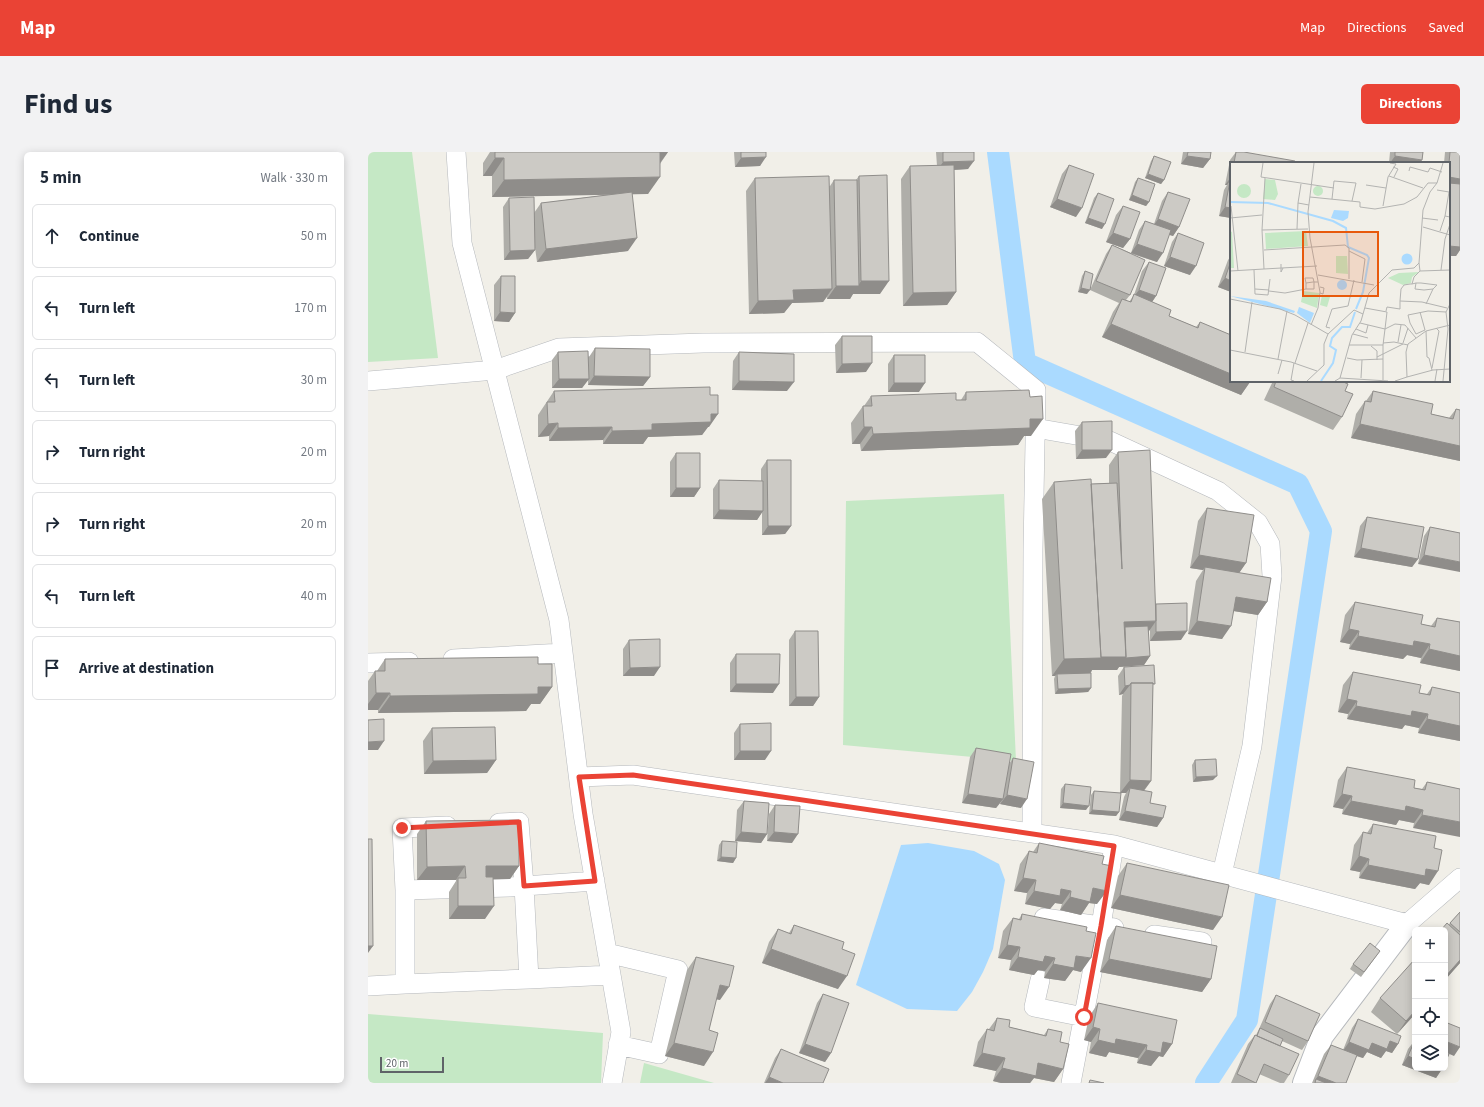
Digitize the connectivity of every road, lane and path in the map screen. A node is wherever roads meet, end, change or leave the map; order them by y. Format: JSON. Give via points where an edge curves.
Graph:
{"nodes":[{"id":1,"x":456,"y":152,"type":"edge"},
{"id":2,"x":495,"y":370,"type":"junction"},
{"id":3,"x":368,"y":381,"type":"edge"},
{"id":4,"x":1035,"y":428,"type":"junction"},
{"id":5,"x":563,"y":653,"type":"junction"},
{"id":6,"x":368,"y":663,"type":"edge"},
{"id":7,"x":579,"y":777,"type":"junction"},
{"id":8,"x":1032,"y":833,"type":"junction"},
{"id":9,"x":1114,"y":846,"type":"junction"},
{"id":10,"x":1222,"y":874,"type":"junction"},
{"id":11,"x":1460,"y":878,"type":"edge"},
{"id":12,"x":595,"y":881,"type":"junction"},
{"id":13,"x":524,"y":886,"type":"junction"},
{"id":14,"x":405,"y":890,"type":"junction"},
{"id":15,"x":1044,"y":918,"type":"edge"},
{"id":16,"x":1407,"y":924,"type":"junction"},
{"id":17,"x":1101,"y":926,"type":"junction"},
{"id":18,"x":1202,"y":942,"type":"edge"},
{"id":19,"x":607,"y":953,"type":"junction"},
{"id":20,"x":611,"y":975,"type":"junction"},
{"id":21,"x":529,"y":979,"type":"junction"},
{"id":22,"x":1040,"y":980,"type":"dead end"},
{"id":23,"x":405,"y":984,"type":"junction"},
{"id":24,"x":368,"y":986,"type":"edge"},
{"id":25,"x":1084,"y":1017,"type":"junction"},
{"id":26,"x":618,"y":1045,"type":"junction"},
{"id":27,"x":612,"y":1083,"type":"edge"},
{"id":28,"x":1071,"y":1083,"type":"edge"},
{"id":29,"x":1304,"y":1083,"type":"edge"}],
"edges":[{"from":1,"to":2,"type":"street","via":[[462,243]]},
{"from":2,"to":3,"type":"street"},
{"from":2,"to":4,"type":"street","via":[[559,348],[703,343],[977,342],[1036,390]]},
{"from":2,"to":5,"type":"street","via":[[559,620]]},
{"from":4,"to":8,"type":"street"},
{"from":4,"to":10,"type":"street","via":[[1110,441],[1218,492],[1258,523],[1270,544],[1272,576],[1252,746]]},
{"from":5,"to":6,"type":"street"},
{"from":5,"to":7,"type":"street"},
{"from":7,"to":8,"type":"street","via":[[633,775]]},
{"from":7,"to":12,"type":"street"},
{"from":8,"to":9,"type":"street"},
{"from":9,"to":10,"type":"street"},
{"from":9,"to":17,"type":"street"},
{"from":10,"to":16,"type":"street"},
{"from":11,"to":16,"type":"street"},
{"from":12,"to":13,"type":"street"},
{"from":12,"to":19,"type":"street"},
{"from":13,"to":14,"type":"street"},
{"from":13,"to":14,"type":"street","via":[[519,822],[402,828]]},
{"from":13,"to":21,"type":"street"},
{"from":14,"to":23,"type":"street"},
{"from":15,"to":17,"type":"street"},
{"from":16,"to":29,"type":"street","via":[[1322,1036]]},
{"from":17,"to":18,"type":"street"},
{"from":17,"to":25,"type":"street"},
{"from":19,"to":20,"type":"street"},
{"from":19,"to":26,"type":"street","via":[[678,970],[659,1054]]},
{"from":20,"to":21,"type":"street"},
{"from":20,"to":26,"type":"street","via":[[621,1032]]},
{"from":21,"to":23,"type":"street"},
{"from":22,"to":25,"type":"street","via":[[1034,1007]]},
{"from":23,"to":24,"type":"street"},
{"from":25,"to":28,"type":"street"},
{"from":26,"to":27,"type":"street"}]}
